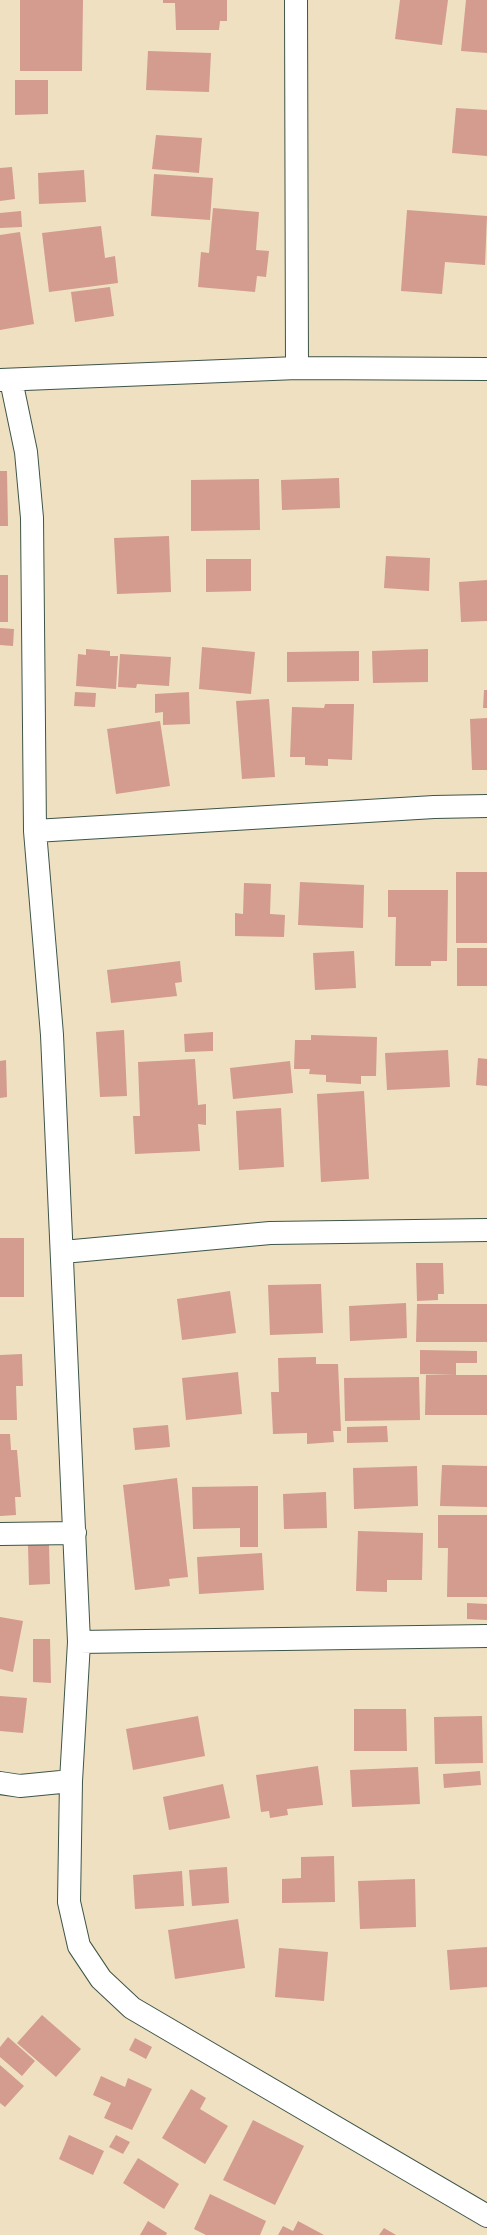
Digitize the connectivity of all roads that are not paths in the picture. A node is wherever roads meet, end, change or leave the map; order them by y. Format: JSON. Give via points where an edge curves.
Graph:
{"nodes":[{"id":1,"x":296,"y":0,"type":"edge"},
{"id":2,"x":297,"y":368,"type":"junction"},
{"id":3,"x":487,"y":369,"type":"edge"},
{"id":4,"x":6,"y":380,"type":"edge"},
{"id":5,"x":487,"y":806,"type":"edge"},
{"id":6,"x":35,"y":831,"type":"junction"},
{"id":7,"x":487,"y":1230,"type":"edge"},
{"id":8,"x":63,"y":1252,"type":"junction"},
{"id":9,"x":75,"y":1533,"type":"junction"},
{"id":10,"x":0,"y":1534,"type":"edge"},
{"id":11,"x":487,"y":1636,"type":"edge"},
{"id":12,"x":79,"y":1642,"type":"junction"},
{"id":13,"x":71,"y":1782,"type":"junction"},
{"id":14,"x":0,"y":1783,"type":"edge"},
{"id":15,"x":487,"y":2216,"type":"edge"}],
"edges":[{"from":1,"to":2,"type":"street"},
{"from":2,"to":3,"type":"street"},
{"from":2,"to":4,"type":"street"},
{"from":4,"to":6,"type":"street","via":[[26,452],[32,518]]},
{"from":5,"to":6,"type":"street"},
{"from":6,"to":8,"type":"street","via":[[52,1035]]},
{"from":7,"to":8,"type":"street","via":[[270,1233]]},
{"from":8,"to":9,"type":"street"},
{"from":9,"to":10,"type":"street"},
{"from":9,"to":12,"type":"street"},
{"from":11,"to":12,"type":"street"},
{"from":12,"to":13,"type":"street"},
{"from":13,"to":14,"type":"street","via":[[20,1786]]},
{"from":13,"to":15,"type":"street","via":[[69,1902],[79,1946],[101,1979],[132,2008]]}]}
